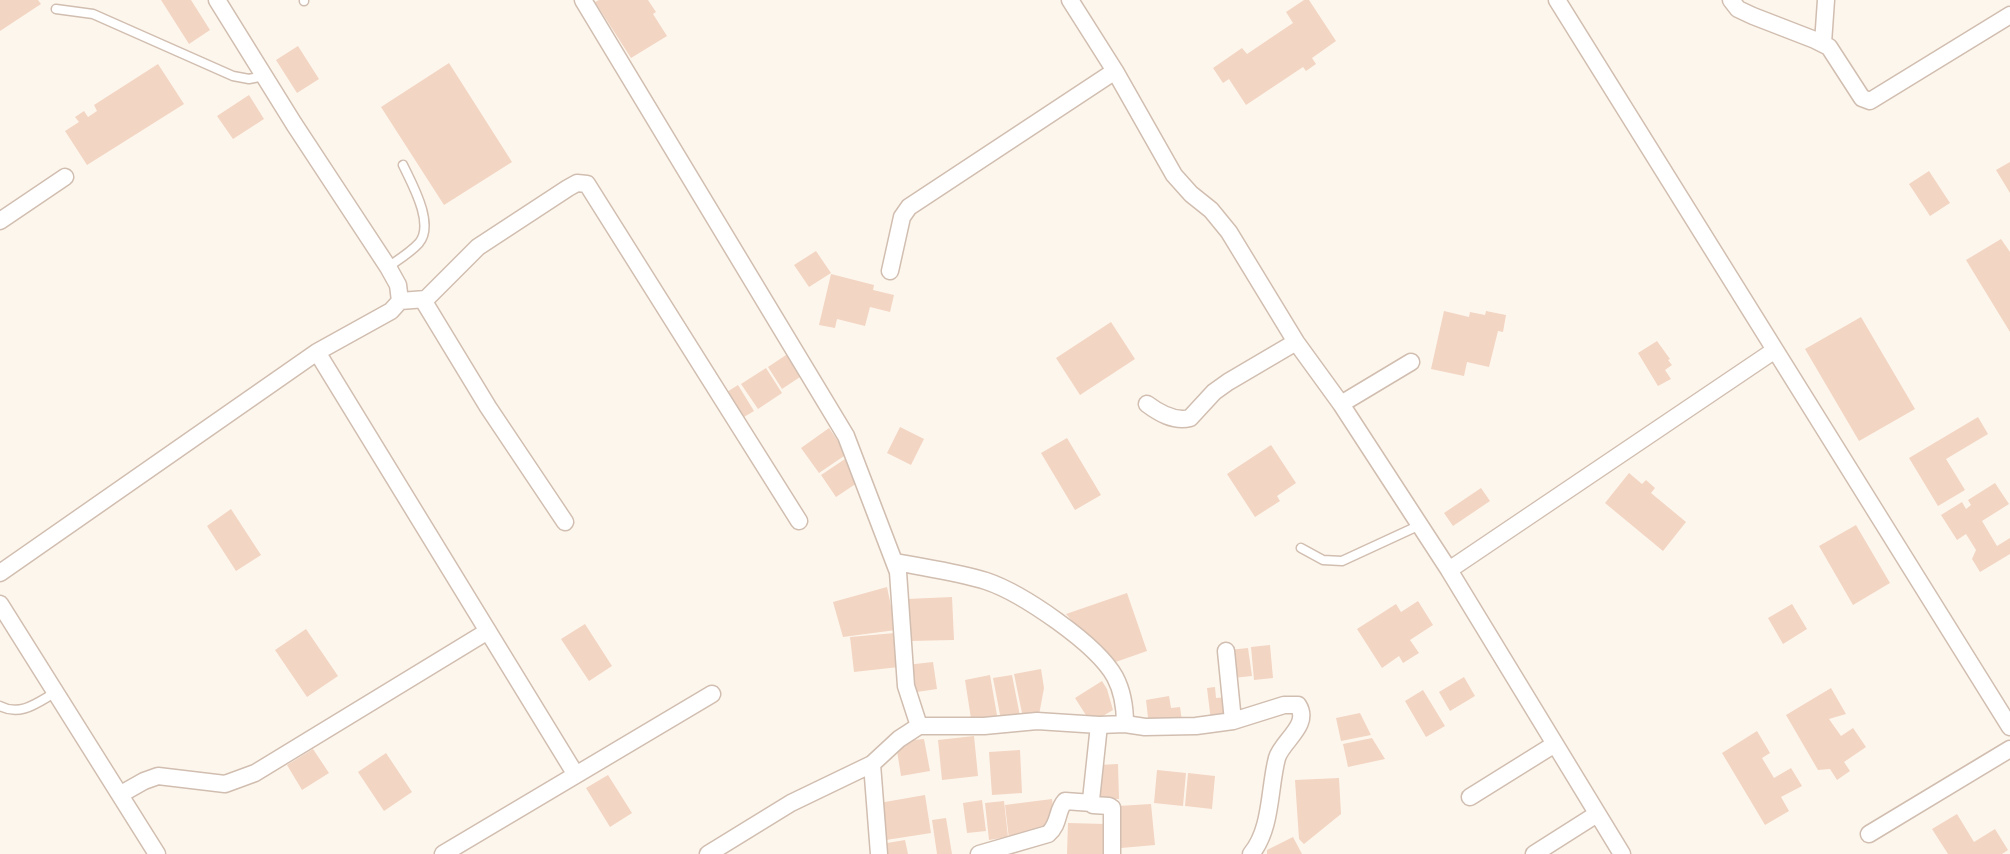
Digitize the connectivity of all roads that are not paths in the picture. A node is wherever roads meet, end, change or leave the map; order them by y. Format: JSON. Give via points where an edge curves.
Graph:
{"nodes":[{"id":1,"x":217,"y":0,"type":"edge"},
{"id":2,"x":583,"y":0,"type":"edge"},
{"id":3,"x":1070,"y":0,"type":"edge"},
{"id":4,"x":1556,"y":0,"type":"edge"},
{"id":5,"x":1731,"y":0,"type":"edge"},
{"id":6,"x":1826,"y":0,"type":"edge"},
{"id":7,"x":56,"y":9,"type":"dead end"},
{"id":8,"x":2010,"y":15,"type":"edge"},
{"id":9,"x":1823,"y":43,"type":"junction"},
{"id":10,"x":1115,"y":71,"type":"junction"},
{"id":11,"x":264,"y":76,"type":"junction"},
{"id":12,"x":403,"y":165,"type":"dead end"},
{"id":13,"x":65,"y":177,"type":"dead end"},
{"id":14,"x":0,"y":220,"type":"edge"},
{"id":15,"x":388,"y":267,"type":"junction"},
{"id":16,"x":890,"y":271,"type":"dead end"},
{"id":17,"x":400,"y":300,"type":"junction"},
{"id":18,"x":423,"y":300,"type":"junction"},
{"id":19,"x":1296,"y":342,"type":"junction"},
{"id":20,"x":1775,"y":350,"type":"junction"},
{"id":21,"x":317,"y":352,"type":"junction"},
{"id":22,"x":1411,"y":362,"type":"dead end"},
{"id":23,"x":1147,"y":404,"type":"dead end"},
{"id":24,"x":1340,"y":404,"type":"junction"},
{"id":25,"x":799,"y":521,"type":"dead end"},
{"id":26,"x":565,"y":522,"type":"dead end"},
{"id":27,"x":1420,"y":525,"type":"junction"},
{"id":28,"x":1301,"y":548,"type":"dead end"},
{"id":29,"x":896,"y":562,"type":"junction"},
{"id":30,"x":1449,"y":570,"type":"junction"},
{"id":31,"x":0,"y":573,"type":"edge"},
{"id":32,"x":0,"y":604,"type":"edge"},
{"id":33,"x":488,"y":631,"type":"junction"},
{"id":34,"x":1226,"y":651,"type":"dead end"},
{"id":35,"x":56,"y":692,"type":"junction"},
{"id":36,"x":712,"y":694,"type":"dead end"},
{"id":37,"x":0,"y":706,"type":"edge"},
{"id":38,"x":1233,"y":722,"type":"junction"},
{"id":39,"x":1125,"y":724,"type":"junction"},
{"id":40,"x":1099,"y":725,"type":"junction"},
{"id":41,"x":919,"y":726,"type":"junction"},
{"id":42,"x":2010,"y":727,"type":"edge"},
{"id":43,"x":1555,"y":744,"type":"junction"},
{"id":44,"x":2010,"y":748,"type":"edge"},
{"id":45,"x":873,"y":764,"type":"junction"},
{"id":46,"x":576,"y":775,"type":"junction"},
{"id":47,"x":121,"y":794,"type":"junction"},
{"id":48,"x":1470,"y":797,"type":"dead end"},
{"id":49,"x":1092,"y":803,"type":"junction"},
{"id":50,"x":1597,"y":814,"type":"junction"},
{"id":51,"x":1869,"y":834,"type":"dead end"},
{"id":52,"x":157,"y":854,"type":"edge"},
{"id":53,"x":443,"y":854,"type":"edge"},
{"id":54,"x":708,"y":854,"type":"edge"},
{"id":55,"x":879,"y":854,"type":"edge"},
{"id":56,"x":979,"y":854,"type":"edge"},
{"id":57,"x":1112,"y":854,"type":"edge"},
{"id":58,"x":1251,"y":854,"type":"edge"},
{"id":59,"x":1534,"y":854,"type":"edge"},
{"id":60,"x":1622,"y":854,"type":"edge"}],
"edges":[{"from":1,"to":11,"type":"street"},
{"from":2,"to":29,"type":"street","via":[[846,436]]},
{"from":3,"to":10,"type":"street"},
{"from":4,"to":20,"type":"street"},
{"from":5,"to":9,"type":"street","via":[[1738,9]]},
{"from":6,"to":9,"type":"street"},
{"from":7,"to":11,"type":"lane","via":[[93,14],[233,76]]},
{"from":8,"to":9,"type":"street","via":[[1870,101],[1862,98]]},
{"from":10,"to":16,"type":"street","via":[[909,207],[902,217]]},
{"from":10,"to":19,"type":"street","via":[[1174,175],[1219,219]]},
{"from":11,"to":15,"type":"street"},
{"from":12,"to":15,"type":"lane","via":[[418,197],[424,234]]},
{"from":13,"to":14,"type":"street"},
{"from":15,"to":17,"type":"street"},
{"from":17,"to":18,"type":"street"},
{"from":17,"to":21,"type":"street","via":[[391,311]]},
{"from":18,"to":25,"type":"street","via":[[478,247],[568,188],[587,184]]},
{"from":18,"to":26,"type":"street"},
{"from":19,"to":23,"type":"street","via":[[1214,391],[1190,418],[1166,416]]},
{"from":19,"to":24,"type":"street"},
{"from":20,"to":30,"type":"street"},
{"from":20,"to":42,"type":"street"},
{"from":21,"to":31,"type":"street"},
{"from":21,"to":33,"type":"street"},
{"from":22,"to":24,"type":"street"},
{"from":24,"to":27,"type":"street"},
{"from":27,"to":28,"type":"lane","via":[[1342,561],[1323,560]]},
{"from":27,"to":30,"type":"street"},
{"from":29,"to":39,"type":"street","via":[[985,581],[1054,619],[1109,667],[1121,690]]},
{"from":29,"to":41,"type":"street","via":[[906,686]]},
{"from":30,"to":43,"type":"street"},
{"from":32,"to":35,"type":"street"},
{"from":33,"to":46,"type":"street"},
{"from":33,"to":47,"type":"street","via":[[255,773],[225,785],[158,776]]},
{"from":34,"to":38,"type":"street"},
{"from":35,"to":37,"type":"lane","via":[[20,711]]},
{"from":35,"to":47,"type":"street"},
{"from":36,"to":46,"type":"street"},
{"from":38,"to":39,"type":"street"},
{"from":38,"to":58,"type":"street","via":[[1284,705],[1301,709],[1298,727],[1279,754],[1260,839]]},
{"from":39,"to":40,"type":"street"},
{"from":40,"to":41,"type":"street","via":[[1037,721]]},
{"from":40,"to":49,"type":"street"},
{"from":41,"to":45,"type":"street"},
{"from":43,"to":48,"type":"street"},
{"from":43,"to":50,"type":"street"},
{"from":44,"to":51,"type":"street"},
{"from":45,"to":54,"type":"street","via":[[810,793]]},
{"from":45,"to":55,"type":"street"},
{"from":46,"to":53,"type":"street"},
{"from":47,"to":52,"type":"street"},
{"from":49,"to":56,"type":"street","via":[[1065,801],[1048,834]]},
{"from":49,"to":57,"type":"street","via":[[1109,806],[1112,811]]},
{"from":50,"to":59,"type":"street"},
{"from":50,"to":60,"type":"street"}]}
